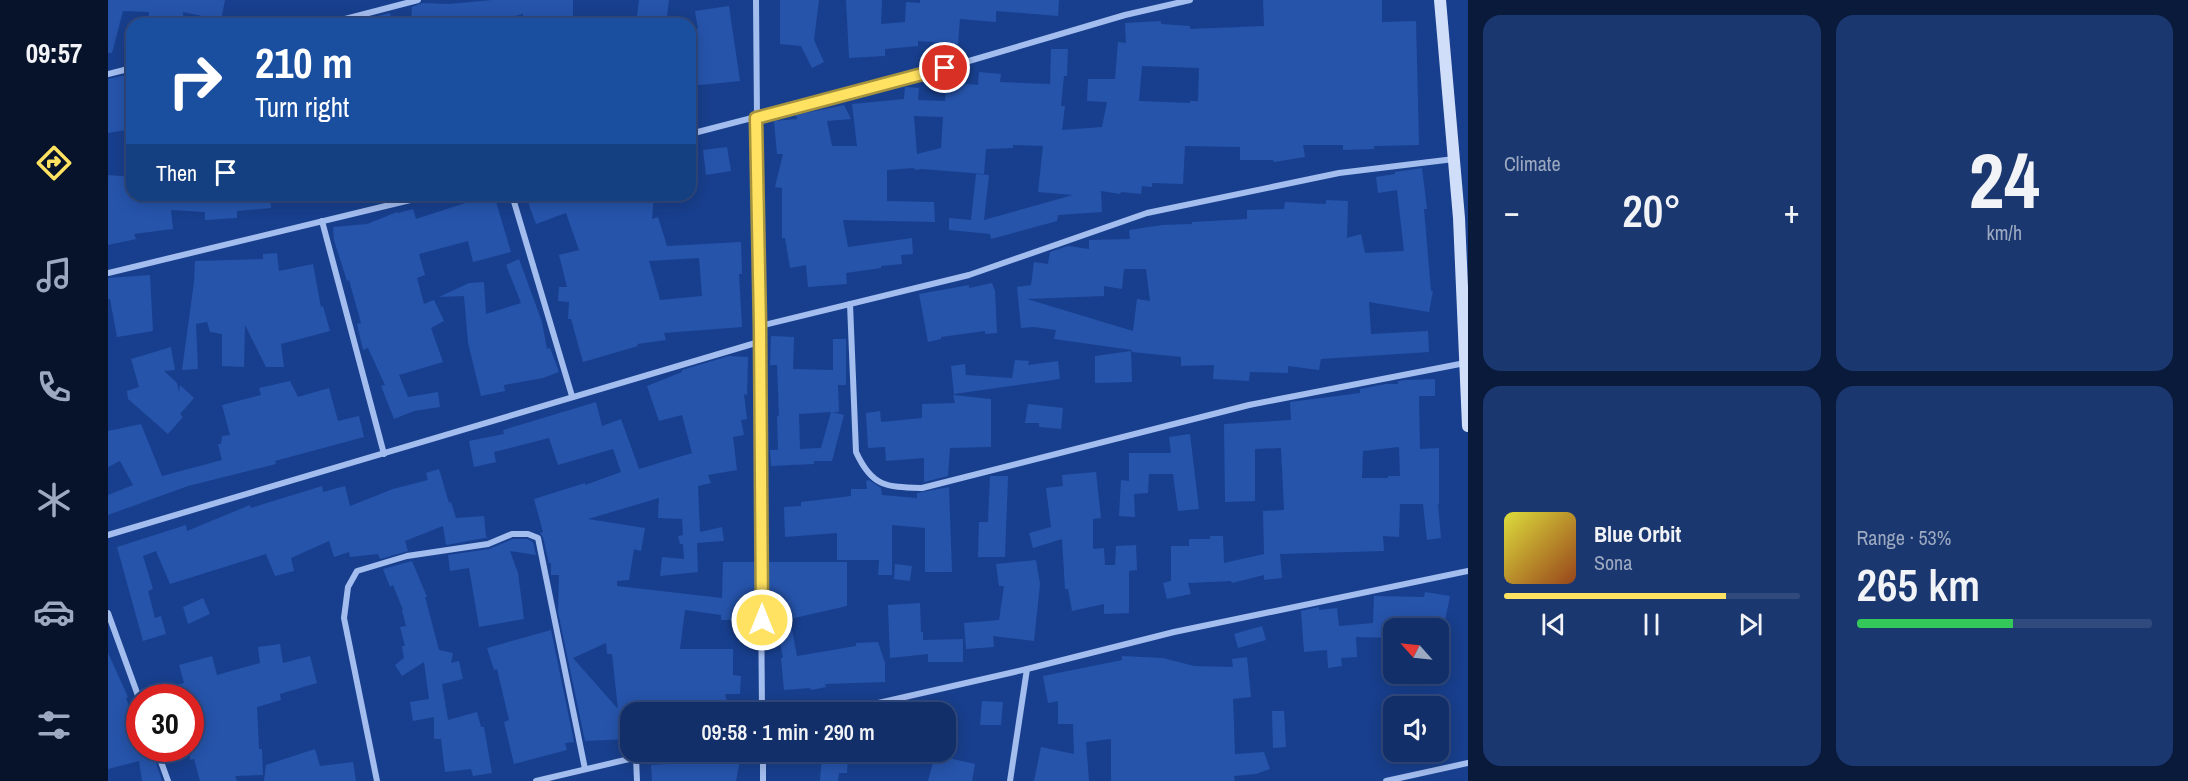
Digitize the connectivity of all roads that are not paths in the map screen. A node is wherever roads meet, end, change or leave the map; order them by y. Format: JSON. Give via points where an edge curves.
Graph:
{"nodes":[{"id":1,"x":418,"y":0,"type":"edge"},
{"id":2,"x":756,"y":0,"type":"edge"},
{"id":3,"x":1190,"y":0,"type":"edge"},
{"id":4,"x":1440,"y":0,"type":"edge"},
{"id":5,"x":349,"y":18,"type":"edge"},
{"id":6,"x":126,"y":70,"type":"edge"},
{"id":7,"x":108,"y":74,"type":"edge"},
{"id":8,"x":756,"y":118,"type":"junction"},
{"id":9,"x":696,"y":133,"type":"edge"},
{"id":10,"x":1454,"y":159,"type":"junction"},
{"id":11,"x":406,"y":201,"type":"edge"},
{"id":12,"x":514,"y":201,"type":"edge"},
{"id":13,"x":322,"y":221,"type":"junction"},
{"id":14,"x":108,"y":273,"type":"edge"},
{"id":15,"x":850,"y":304,"type":"junction"},
{"id":16,"x":760,"y":326,"type":"junction"},
{"id":17,"x":759,"y":342,"type":"junction"},
{"id":18,"x":1465,"y":363,"type":"junction"},
{"id":19,"x":572,"y":396,"type":"junction"},
{"id":20,"x":1468,"y":426,"type":"edge"},
{"id":21,"x":384,"y":454,"type":"junction"},
{"id":22,"x":108,"y":535,"type":"edge"},
{"id":23,"x":1468,"y":572,"type":"edge"},
{"id":24,"x":108,"y":613,"type":"edge"},
{"id":25,"x":1027,"y":669,"type":"junction"},
{"id":26,"x":134,"y":684,"type":"edge"},
{"id":27,"x":762,"y":702,"type":"edge"},
{"id":28,"x":883,"y":702,"type":"edge"},
{"id":29,"x":620,"y":761,"type":"edge"},
{"id":30,"x":161,"y":762,"type":"edge"},
{"id":31,"x":636,"y":762,"type":"edge"},
{"id":32,"x":763,"y":762,"type":"edge"},
{"id":33,"x":1468,"y":763,"type":"edge"},
{"id":34,"x":585,"y":769,"type":"junction"},
{"id":35,"x":168,"y":781,"type":"edge"},
{"id":36,"x":377,"y":781,"type":"edge"},
{"id":37,"x":536,"y":781,"type":"edge"},
{"id":38,"x":637,"y":781,"type":"edge"},
{"id":39,"x":763,"y":781,"type":"edge"},
{"id":40,"x":1010,"y":781,"type":"edge"},
{"id":41,"x":1386,"y":781,"type":"edge"}],
"edges":[{"from":1,"to":5,"type":"street"},
{"from":2,"to":8,"type":"street"},
{"from":3,"to":8,"type":"street"},
{"from":4,"to":10,"type":"street"},
{"from":6,"to":7,"type":"street"},
{"from":8,"to":9,"type":"street"},
{"from":8,"to":16,"type":"street"},
{"from":10,"to":15,"type":"street","via":[[1339,173],[1148,213],[969,275]]},
{"from":10,"to":18,"type":"street"},
{"from":11,"to":13,"type":"street"},
{"from":12,"to":19,"type":"street"},
{"from":13,"to":14,"type":"street"},
{"from":13,"to":21,"type":"street"},
{"from":15,"to":16,"type":"street"},
{"from":15,"to":18,"type":"street","via":[[856,452],[873,479],[892,487],[922,488],[1249,405]]},
{"from":16,"to":17,"type":"street"},
{"from":17,"to":19,"type":"street"},
{"from":17,"to":27,"type":"street"},
{"from":18,"to":20,"type":"street"},
{"from":19,"to":21,"type":"street"},
{"from":21,"to":22,"type":"street"},
{"from":23,"to":25,"type":"street","via":[[1174,632]]},
{"from":24,"to":26,"type":"street"},
{"from":25,"to":28,"type":"street"},
{"from":25,"to":40,"type":"street"},
{"from":29,"to":34,"type":"street"},
{"from":30,"to":35,"type":"street"},
{"from":31,"to":38,"type":"street"},
{"from":32,"to":39,"type":"street"},
{"from":33,"to":41,"type":"street"},
{"from":34,"to":36,"type":"street","via":[[538,538],[512,534],[488,544],[407,556],[357,571],[352,577],[344,608],[345,628]]},
{"from":34,"to":37,"type":"street"}]}
